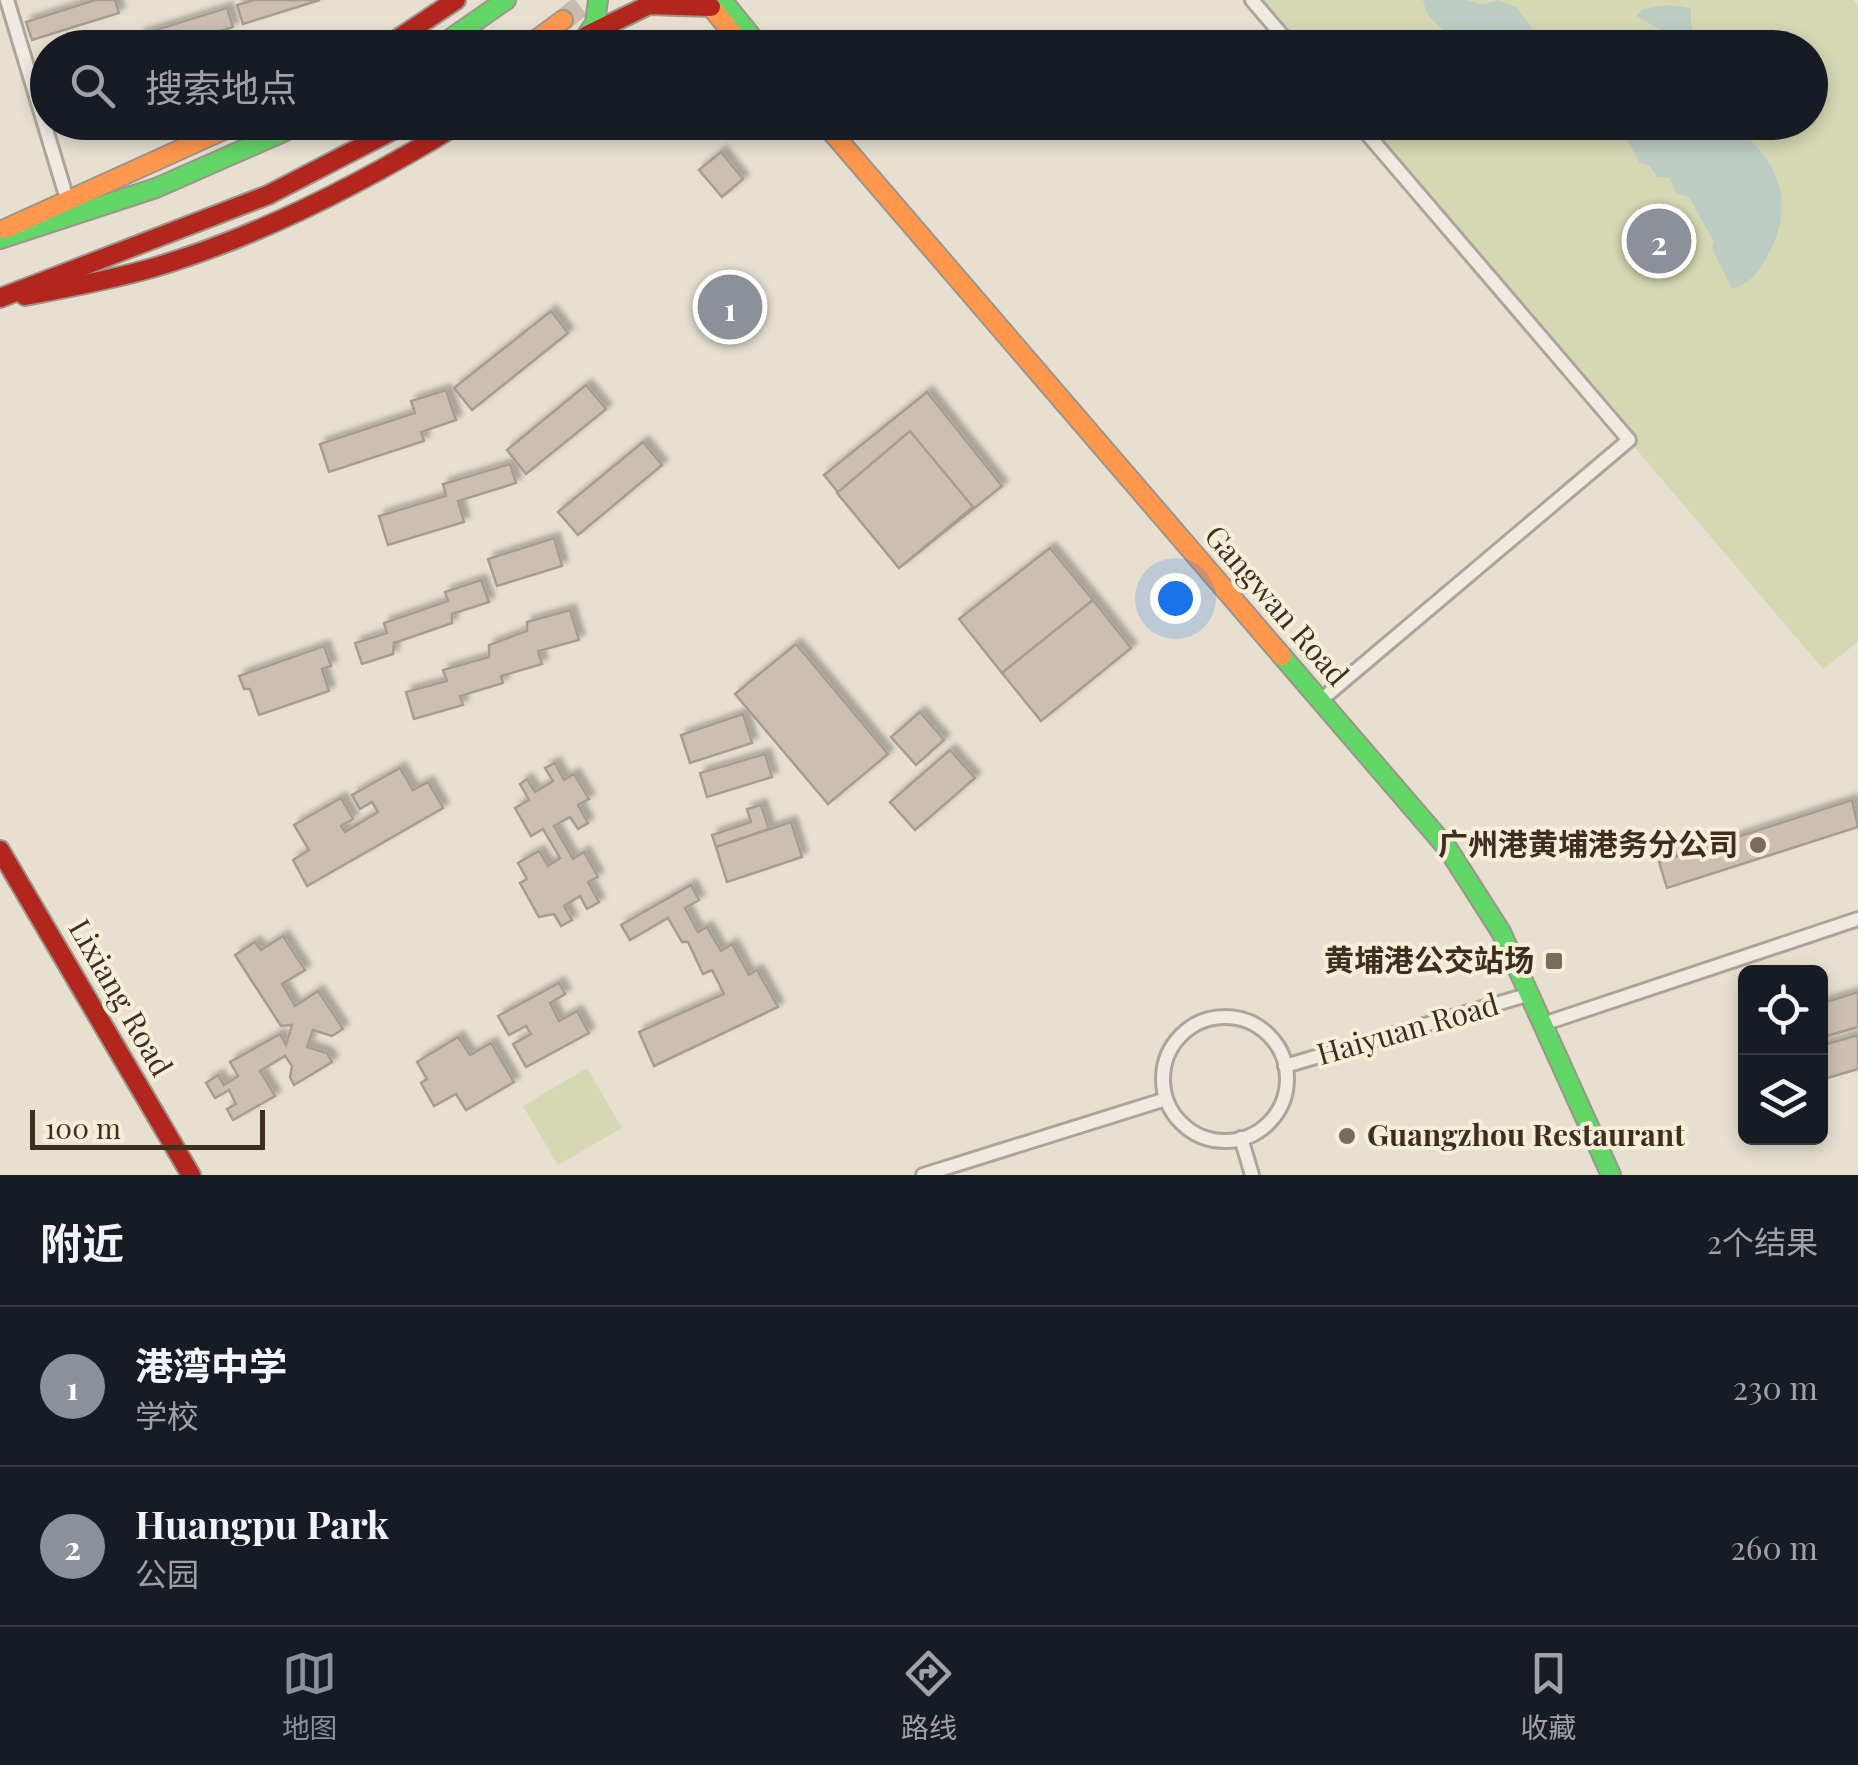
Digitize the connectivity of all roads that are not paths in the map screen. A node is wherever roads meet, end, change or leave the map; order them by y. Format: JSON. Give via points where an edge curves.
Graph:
{"nodes":[{"id":1,"x":7,"y":0,"type":"edge"},
{"id":2,"x":456,"y":0,"type":"edge"},
{"id":3,"x":506,"y":0,"type":"edge"},
{"id":4,"x":598,"y":0,"type":"edge"},
{"id":5,"x":627,"y":0,"type":"edge"},
{"id":6,"x":1252,"y":0,"type":"edge"},
{"id":7,"x":712,"y":2,"type":"edge"},
{"id":8,"x":563,"y":20,"type":"tunnel mouth"},
{"id":9,"x":411,"y":30,"type":"edge"},
{"id":10,"x":463,"y":30,"type":"edge"},
{"id":11,"x":549,"y":30,"type":"edge"},
{"id":12,"x":591,"y":30,"type":"edge"},
{"id":13,"x":594,"y":30,"type":"edge"},
{"id":14,"x":599,"y":30,"type":"edge"},
{"id":15,"x":732,"y":30,"type":"edge"},
{"id":16,"x":742,"y":30,"type":"edge"},
{"id":17,"x":1277,"y":30,"type":"edge"},
{"id":18,"x":30,"y":76,"type":"edge"},
{"id":19,"x":49,"y":140,"type":"edge"},
{"id":20,"x":201,"y":140,"type":"edge"},
{"id":21,"x":264,"y":140,"type":"edge"},
{"id":22,"x":375,"y":140,"type":"edge"},
{"id":23,"x":429,"y":140,"type":"edge"},
{"id":24,"x":836,"y":140,"type":"edge"},
{"id":25,"x":1372,"y":140,"type":"edge"},
{"id":26,"x":838,"y":142,"type":"joint"},
{"id":27,"x":67,"y":199,"type":"junction"},
{"id":28,"x":0,"y":235,"type":"edge"},
{"id":29,"x":0,"y":299,"type":"edge"},
{"id":30,"x":1321,"y":700,"type":"junction"},
{"id":31,"x":0,"y":850,"type":"edge"},
{"id":32,"x":1858,"y":919,"type":"edge"},
{"id":33,"x":1530,"y":994,"type":"junction"},
{"id":34,"x":1543,"y":1024,"type":"junction"},
{"id":35,"x":1285,"y":1066,"type":"junction"},
{"id":36,"x":1166,"y":1099,"type":"junction"},
{"id":37,"x":1241,"y":1138,"type":"junction"},
{"id":38,"x":192,"y":1175,"type":"edge"},
{"id":39,"x":923,"y":1175,"type":"edge"},
{"id":40,"x":1252,"y":1175,"type":"edge"},
{"id":41,"x":1611,"y":1175,"type":"edge"}],
"edges":[{"from":1,"to":18,"type":"street"},
{"from":2,"to":9,"type":"main road"},
{"from":3,"to":10,"type":"main road"},
{"from":4,"to":12,"type":"main road"},
{"from":5,"to":13,"type":"main road"},
{"from":6,"to":17,"type":"street"},
{"from":7,"to":14,"type":"main road","via":[[649,4]]},
{"from":7,"to":15,"type":"main road"},
{"from":7,"to":16,"type":"main road"},
{"from":8,"to":11,"type":"main road"},
{"from":19,"to":27,"type":"street"},
{"from":20,"to":27,"type":"main road"},
{"from":21,"to":28,"type":"main road","via":[[134,196]]},
{"from":22,"to":29,"type":"main road","via":[[268,195]]},
{"from":23,"to":29,"type":"main road","via":[[324,198],[174,262]]},
{"from":24,"to":26,"type":"main road"},
{"from":25,"to":30,"type":"street","via":[[1629,440]]},
{"from":26,"to":30,"type":"main road","name":"Gangwan Road"},
{"from":27,"to":28,"type":"main road"},
{"from":30,"to":33,"type":"main road","name":"Gangwan Road","via":[[1448,849],[1495,920]]},
{"from":31,"to":38,"type":"main road","name":"Lixiang Road"},
{"from":32,"to":34,"type":"street"},
{"from":33,"to":34,"type":"main road","name":"Gangwan Road"},
{"from":33,"to":35,"type":"street","name":"Haiyuan Road"},
{"from":34,"to":41,"type":"main road","name":"Gangwan Road"},
{"from":35,"to":36,"type":"street","via":[[1270,1036],[1253,1024],[1213,1018],[1178,1039],[1168,1056]]},
{"from":35,"to":37,"type":"street","via":[[1278,1112]]},
{"from":36,"to":37,"type":"street","via":[[1188,1129],[1206,1138]]},
{"from":36,"to":39,"type":"street"},
{"from":37,"to":40,"type":"street"}]}
